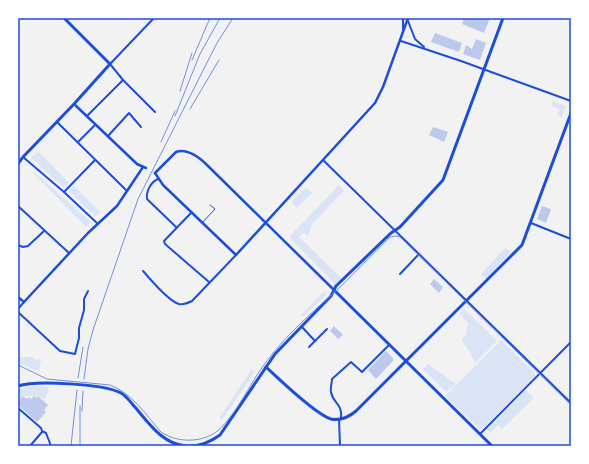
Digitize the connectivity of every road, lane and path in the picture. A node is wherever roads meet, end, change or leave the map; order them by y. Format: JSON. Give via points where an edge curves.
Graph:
{"nodes":[{"id":1,"x":64,"y":18,"type":"edge"},
{"id":2,"x":154,"y":18,"type":"edge"},
{"id":3,"x":403,"y":18,"type":"edge"},
{"id":4,"x":503,"y":18,"type":"edge"},
{"id":5,"x":408,"y":19,"type":"edge"},
{"id":6,"x":403,"y":34,"type":"junction"},
{"id":7,"x":401,"y":41,"type":"junction"},
{"id":8,"x":425,"y":48,"type":"junction"},
{"id":9,"x":110,"y":64,"type":"junction"},
{"id":10,"x":484,"y":69,"type":"junction"},
{"id":11,"x":124,"y":80,"type":"junction"},
{"id":12,"x":571,"y":101,"type":"edge"},
{"id":13,"x":74,"y":104,"type":"junction"},
{"id":14,"x":155,"y":112,"type":"dead end"},
{"id":15,"x":571,"y":112,"type":"edge"},
{"id":16,"x":87,"y":116,"type":"junction"},
{"id":17,"x":57,"y":122,"type":"junction"},
{"id":18,"x":96,"y":124,"type":"junction"},
{"id":19,"x":141,"y":127,"type":"dead end"},
{"id":20,"x":108,"y":136,"type":"junction"},
{"id":21,"x":78,"y":142,"type":"junction"},
{"id":22,"x":18,"y":154,"type":"edge"},
{"id":23,"x":23,"y":157,"type":"junction"},
{"id":24,"x":95,"y":160,"type":"junction"},
{"id":25,"x":323,"y":160,"type":"junction"},
{"id":26,"x":18,"y":164,"type":"edge"},
{"id":27,"x":158,"y":179,"type":"junction"},
{"id":28,"x":127,"y":191,"type":"junction"},
{"id":29,"x":64,"y":192,"type":"junction"},
{"id":30,"x":210,"y":205,"type":"dead end"},
{"id":31,"x":18,"y":206,"type":"edge"},
{"id":32,"x":191,"y":213,"type":"junction"},
{"id":33,"x":202,"y":223,"type":"junction"},
{"id":34,"x":266,"y":223,"type":"junction"},
{"id":35,"x":531,"y":223,"type":"junction"},
{"id":36,"x":98,"y":224,"type":"junction"},
{"id":37,"x":176,"y":227,"type":"junction"},
{"id":38,"x":44,"y":230,"type":"junction"},
{"id":39,"x":396,"y":231,"type":"junction"},
{"id":40,"x":571,"y":239,"type":"edge"},
{"id":41,"x":18,"y":245,"type":"edge"},
{"id":42,"x":69,"y":253,"type":"junction"},
{"id":43,"x":419,"y":254,"type":"junction"},
{"id":44,"x":236,"y":256,"type":"junction"},
{"id":45,"x":143,"y":271,"type":"dead end"},
{"id":46,"x":400,"y":274,"type":"dead end"},
{"id":47,"x":209,"y":282,"type":"junction"},
{"id":48,"x":334,"y":290,"type":"junction"},
{"id":49,"x":88,"y":291,"type":"dead end"},
{"id":50,"x":18,"y":297,"type":"edge"},
{"id":51,"x":467,"y":301,"type":"junction"},
{"id":52,"x":24,"y":302,"type":"junction"},
{"id":53,"x":18,"y":310,"type":"edge"},
{"id":54,"x":302,"y":327,"type":"junction"},
{"id":55,"x":327,"y":329,"type":"dead end"},
{"id":56,"x":315,"y":341,"type":"junction"},
{"id":57,"x":571,"y":342,"type":"edge"},
{"id":58,"x":389,"y":345,"type":"junction"},
{"id":59,"x":309,"y":348,"type":"dead end"},
{"id":60,"x":405,"y":361,"type":"junction"},
{"id":61,"x":266,"y":367,"type":"junction"},
{"id":62,"x":540,"y":373,"type":"junction"},
{"id":63,"x":18,"y":386,"type":"edge"},
{"id":64,"x":571,"y":403,"type":"edge"},
{"id":65,"x":18,"y":408,"type":"edge"},
{"id":66,"x":340,"y":419,"type":"junction"},
{"id":67,"x":42,"y":431,"type":"junction"},
{"id":68,"x":480,"y":434,"type":"junction"},
{"id":69,"x":30,"y":446,"type":"edge"},
{"id":70,"x":51,"y":446,"type":"edge"},
{"id":71,"x":340,"y":446,"type":"edge"},
{"id":72,"x":492,"y":446,"type":"edge"}],
"edges":[{"from":1,"to":9,"type":"main road"},
{"from":2,"to":9,"type":"street"},
{"from":3,"to":6,"type":"street"},
{"from":4,"to":10,"type":"main road"},
{"from":5,"to":6,"type":"street"},
{"from":5,"to":8,"type":"street","via":[[415,39]]},
{"from":6,"to":7,"type":"street"},
{"from":7,"to":8,"type":"street"},
{"from":7,"to":25,"type":"street","via":[[376,103]]},
{"from":8,"to":10,"type":"street"},
{"from":9,"to":11,"type":"street"},
{"from":9,"to":13,"type":"main road"},
{"from":10,"to":12,"type":"street"},
{"from":10,"to":39,"type":"main road","via":[[443,180]]},
{"from":11,"to":14,"type":"street"},
{"from":11,"to":16,"type":"street"},
{"from":13,"to":16,"type":"street"},
{"from":13,"to":17,"type":"main road"},
{"from":15,"to":35,"type":"main road"},
{"from":16,"to":18,"type":"street"},
{"from":17,"to":21,"type":"street"},
{"from":17,"to":23,"type":"main road"},
{"from":18,"to":20,"type":"street"},
{"from":18,"to":21,"type":"street"},
{"from":19,"to":20,"type":"street","via":[[129,113]]},
{"from":20,"to":28,"type":"street","via":[[144,168]]},
{"from":21,"to":24,"type":"street"},
{"from":22,"to":23,"type":"main road"},
{"from":23,"to":26,"type":"main road"},
{"from":23,"to":29,"type":"street"},
{"from":24,"to":28,"type":"street"},
{"from":24,"to":29,"type":"street"},
{"from":25,"to":34,"type":"street"},
{"from":25,"to":39,"type":"street"},
{"from":27,"to":32,"type":"street"},
{"from":27,"to":34,"type":"street","via":[[154,172],[176,152],[180,150],[195,154]]},
{"from":27,"to":37,"type":"street","via":[[147,192],[147,199]]},
{"from":28,"to":36,"type":"street","via":[[117,206]]},
{"from":29,"to":36,"type":"street"},
{"from":30,"to":33,"type":"lane","via":[[215,209]]},
{"from":31,"to":38,"type":"street"},
{"from":32,"to":33,"type":"street"},
{"from":32,"to":37,"type":"street"},
{"from":33,"to":44,"type":"street"},
{"from":34,"to":44,"type":"street"},
{"from":34,"to":48,"type":"street"},
{"from":35,"to":40,"type":"street"},
{"from":35,"to":51,"type":"main road","via":[[522,245]]},
{"from":36,"to":42,"type":"street"},
{"from":37,"to":47,"type":"street","via":[[164,241],[165,244]]},
{"from":38,"to":41,"type":"street","via":[[28,246]]},
{"from":38,"to":42,"type":"street"},
{"from":39,"to":43,"type":"street"},
{"from":39,"to":48,"type":"main road","via":[[380,242]]},
{"from":42,"to":52,"type":"street"},
{"from":43,"to":46,"type":"street"},
{"from":43,"to":51,"type":"street"},
{"from":44,"to":47,"type":"street"},
{"from":45,"to":47,"type":"street","via":[[172,301],[180,304],[192,301]]},
{"from":48,"to":54,"type":"main road"},
{"from":48,"to":58,"type":"main road"},
{"from":49,"to":53,"type":"street","via":[[84,299],[79,338],[75,354],[72,355],[60,352]]},
{"from":50,"to":52,"type":"street"},
{"from":51,"to":60,"type":"main road"},
{"from":51,"to":62,"type":"street"},
{"from":52,"to":53,"type":"street"},
{"from":54,"to":56,"type":"street"},
{"from":54,"to":61,"type":"main road","via":[[275,354]]},
{"from":55,"to":56,"type":"street"},
{"from":56,"to":59,"type":"street"},
{"from":57,"to":62,"type":"street"},
{"from":58,"to":60,"type":"main road"},
{"from":58,"to":66,"type":"street","via":[[362,372],[351,362],[332,379],[331,394],[341,408]]},
{"from":60,"to":66,"type":"main road","via":[[352,415]]},
{"from":60,"to":68,"type":"main road"},
{"from":61,"to":63,"type":"main road","via":[[220,435],[197,446],[173,443],[159,435],[122,394],[105,388],[33,383]]},
{"from":61,"to":66,"type":"main road","via":[[314,409],[328,418]]},
{"from":62,"to":64,"type":"street"},
{"from":62,"to":68,"type":"street"},
{"from":65,"to":67,"type":"street"},
{"from":66,"to":71,"type":"street"},
{"from":67,"to":69,"type":"street"},
{"from":67,"to":70,"type":"street","via":[[47,434]]},
{"from":68,"to":72,"type":"main road"}]}
